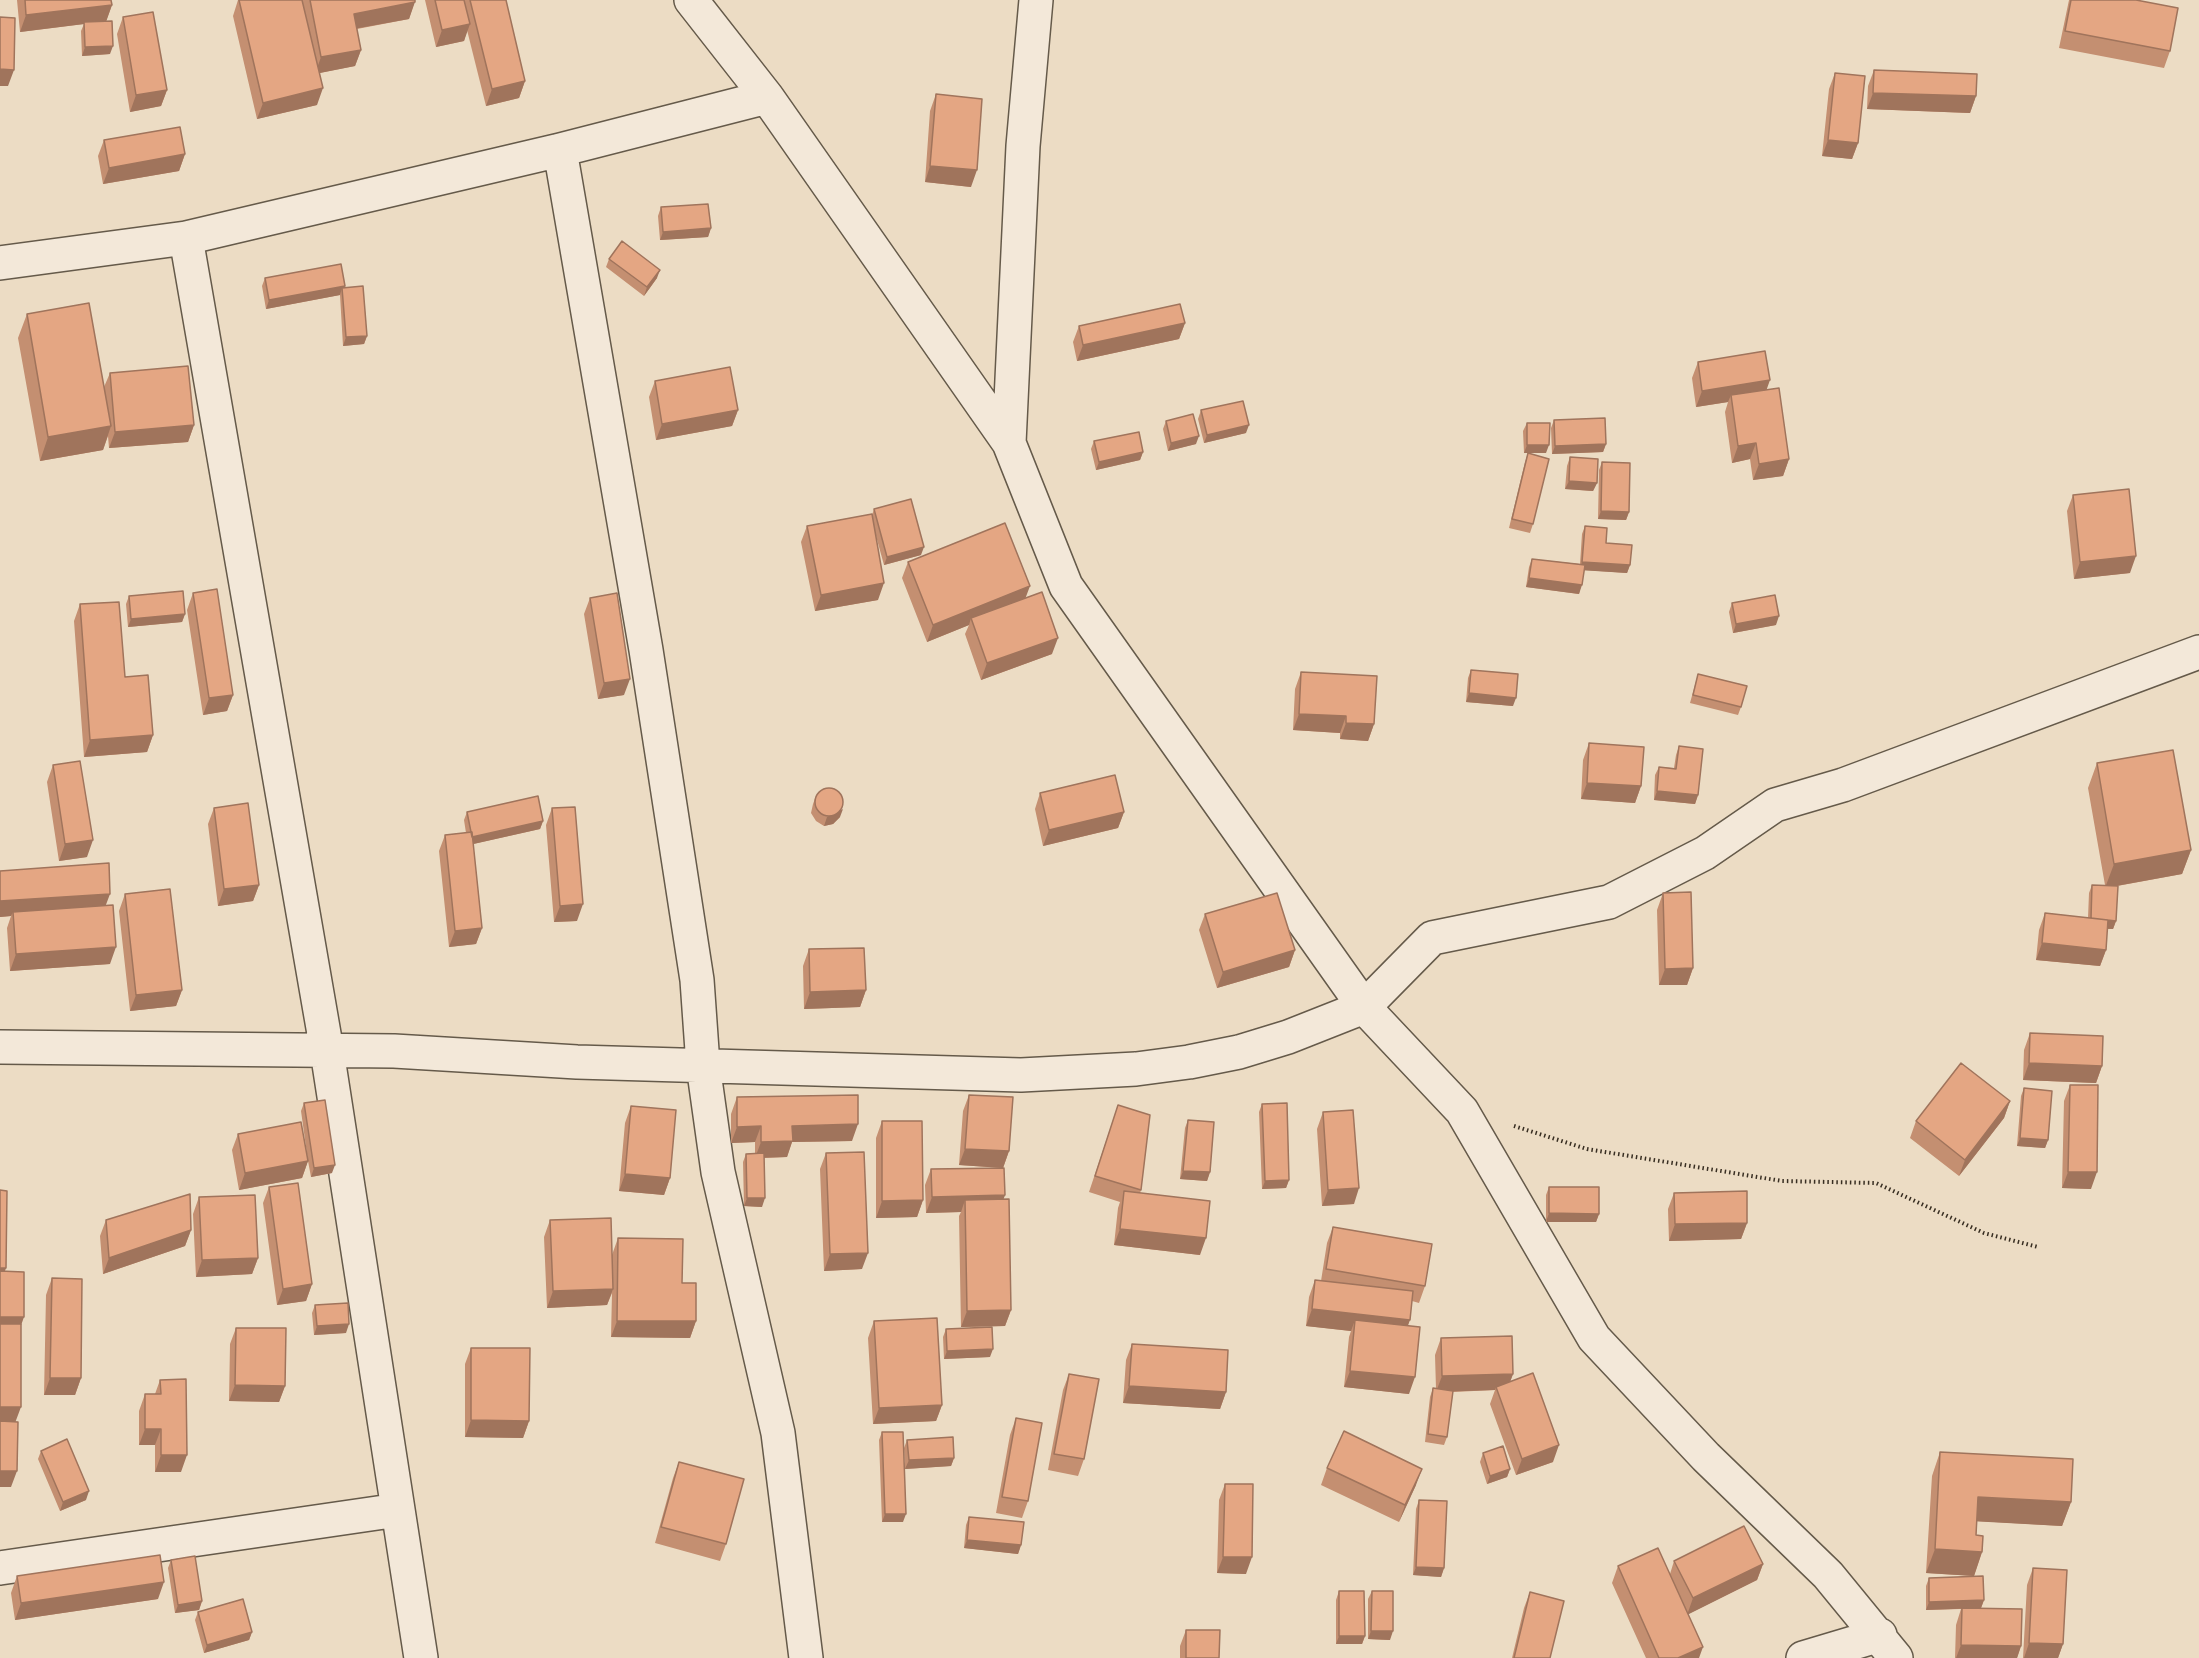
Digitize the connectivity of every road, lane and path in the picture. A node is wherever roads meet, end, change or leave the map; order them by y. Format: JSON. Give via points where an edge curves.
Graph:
{"nodes":[{"id":1,"x":691,"y":0,"type":"edge"},
{"id":2,"x":1036,"y":0,"type":"edge"},
{"id":3,"x":767,"y":97,"type":"junction"},
{"id":4,"x":560,"y":150,"type":"junction"},
{"id":5,"x":186,"y":238,"type":"junction"},
{"id":6,"x":0,"y":263,"type":"edge"},
{"id":7,"x":1009,"y":443,"type":"junction"},
{"id":8,"x":2199,"y":652,"type":"edge"},
{"id":9,"x":1364,"y":1006,"type":"junction"},
{"id":10,"x":0,"y":1047,"type":"edge"},
{"id":11,"x":327,"y":1051,"type":"junction"},
{"id":12,"x":703,"y":1065,"type":"junction"},
{"id":13,"x":1462,"y":1111,"type":"junction"},
{"id":14,"x":2038,"y":1247,"type":"dead end"},
{"id":15,"x":398,"y":1510,"type":"junction"},
{"id":16,"x":0,"y":1568,"type":"edge"},
{"id":17,"x":1888,"y":1646,"type":"edge"},
{"id":18,"x":421,"y":1658,"type":"edge"},
{"id":19,"x":806,"y":1658,"type":"edge"},
{"id":20,"x":1803,"y":1658,"type":"edge"}],
"edges":[{"from":1,"to":3,"type":"street"},
{"from":2,"to":7,"type":"street","via":[[1023,146]]},
{"from":3,"to":4,"type":"street"},
{"from":3,"to":7,"type":"street"},
{"from":4,"to":5,"type":"street"},
{"from":4,"to":12,"type":"street","via":[[648,661],[697,980]]},
{"from":5,"to":6,"type":"street"},
{"from":5,"to":11,"type":"street"},
{"from":7,"to":9,"type":"street","via":[[1066,586]]},
{"from":8,"to":9,"type":"street","via":[[1843,785],[1774,805],[1705,853],[1609,902],[1432,938]]},
{"from":9,"to":12,"type":"street","via":[[1239,1052],[1136,1070],[1021,1075]]},
{"from":9,"to":13,"type":"street"},
{"from":10,"to":11,"type":"street"},
{"from":11,"to":12,"type":"street"},
{"from":11,"to":15,"type":"street"},
{"from":12,"to":19,"type":"street","via":[[718,1172],[778,1433]]},
{"from":13,"to":14,"type":"path","via":[[1587,1149],[1782,1181],[1876,1183],[1984,1233]]},
{"from":13,"to":17,"type":"street","via":[[1594,1338],[1706,1457],[1828,1575]]},
{"from":15,"to":16,"type":"street"},
{"from":15,"to":18,"type":"street"},
{"from":17,"to":20,"type":"street"}]}
